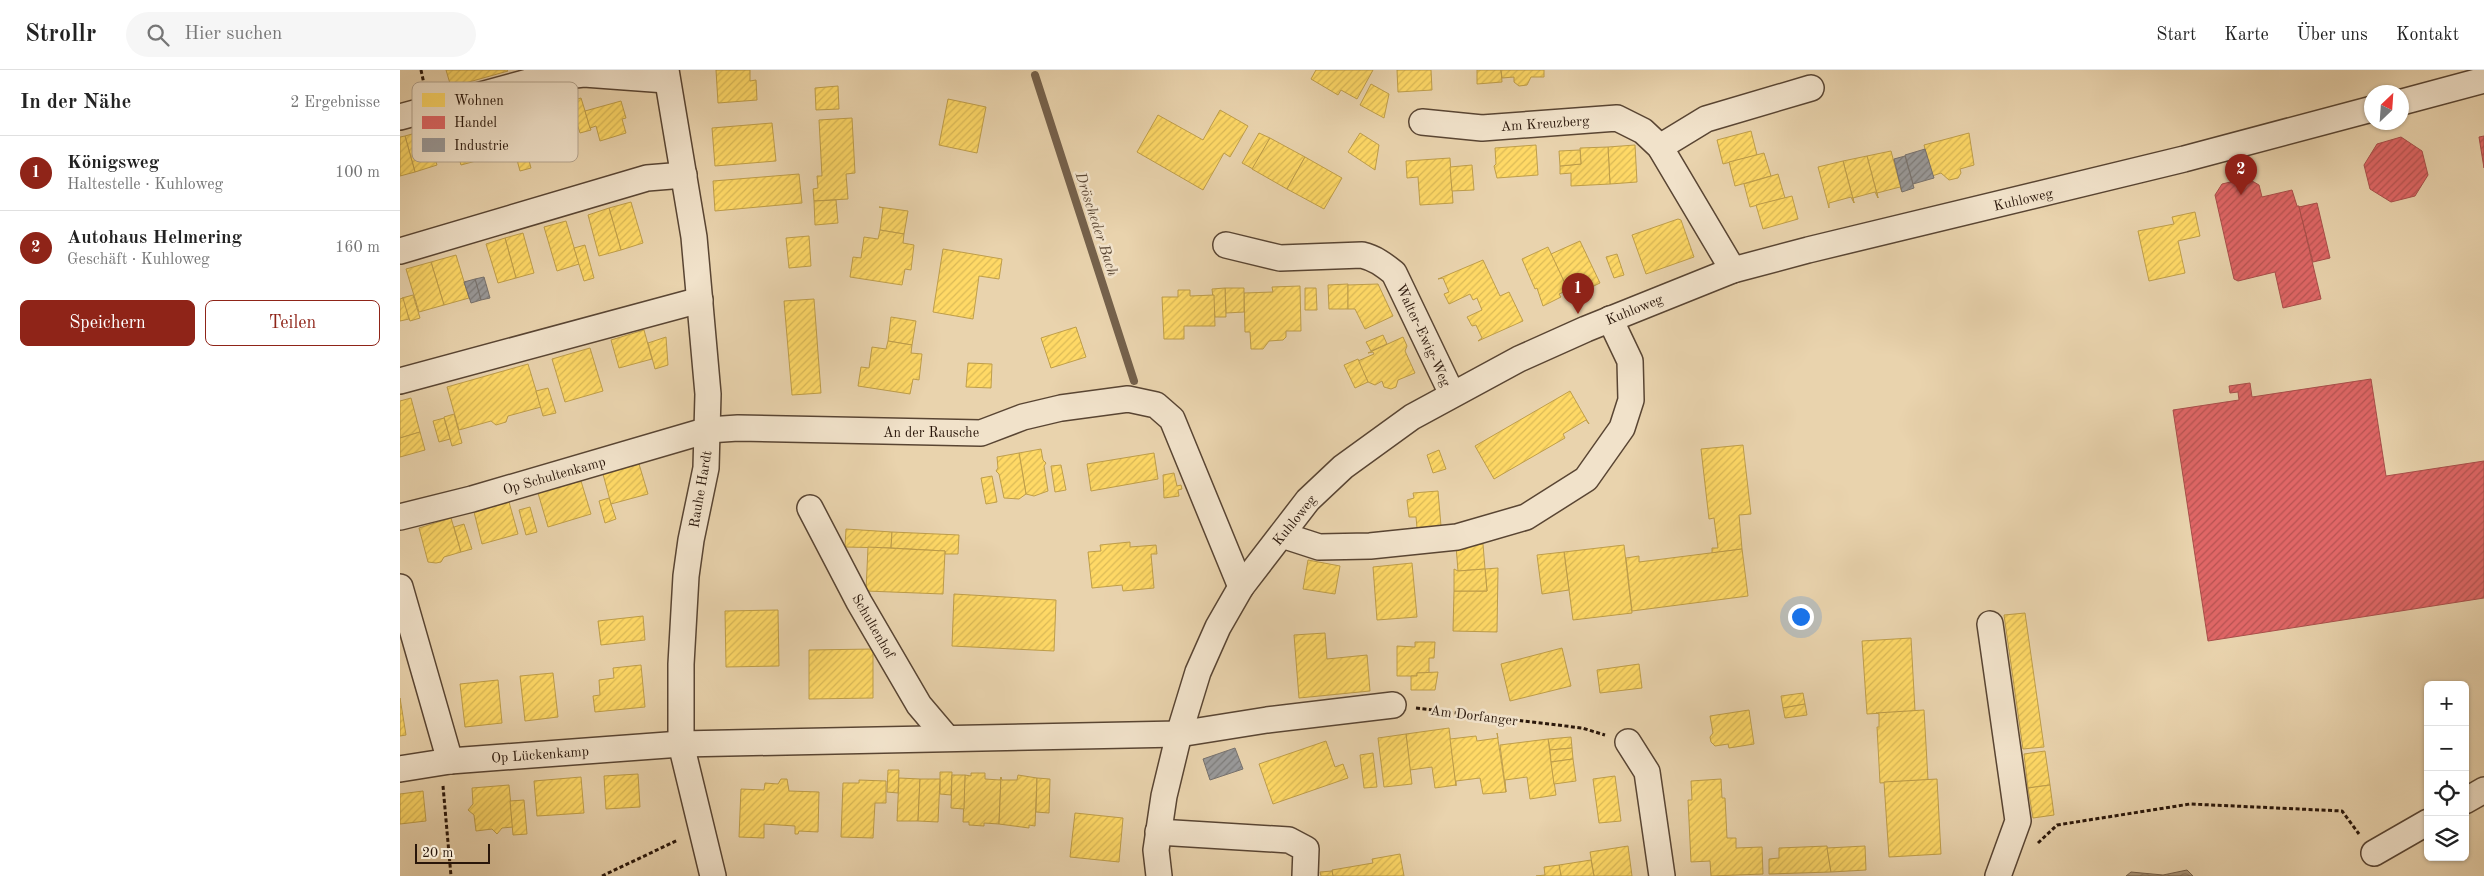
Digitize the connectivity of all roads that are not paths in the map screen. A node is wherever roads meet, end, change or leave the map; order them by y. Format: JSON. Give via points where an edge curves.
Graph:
{"nodes":[{"id":1,"x":666,"y":75,"type":"edge"},
{"id":2,"x":2484,"y":80,"type":"edge"},
{"id":3,"x":528,"y":82,"type":"edge"},
{"id":4,"x":1811,"y":88,"type":"dead end"},
{"id":5,"x":2409,"y":100,"type":"edge"},
{"id":6,"x":2364,"y":112,"type":"edge"},
{"id":7,"x":1422,"y":122,"type":"dead end"},
{"id":8,"x":1660,"y":147,"type":"junction"},
{"id":9,"x":684,"y":175,"type":"junction"},
{"id":10,"x":1226,"y":245,"type":"dead end"},
{"id":11,"x":400,"y":251,"type":"edge"},
{"id":12,"x":1732,"y":270,"type":"junction"},
{"id":13,"x":700,"y":300,"type":"junction"},
{"id":14,"x":1610,"y":319,"type":"junction"},
{"id":15,"x":400,"y":381,"type":"edge"},
{"id":16,"x":1452,"y":394,"type":"junction"},
{"id":17,"x":708,"y":430,"type":"junction"},
{"id":18,"x":810,"y":508,"type":"dead end"},
{"id":19,"x":400,"y":517,"type":"edge"},
{"id":20,"x":1282,"y":535,"type":"junction"},
{"id":21,"x":400,"y":587,"type":"edge"},
{"id":22,"x":1241,"y":587,"type":"junction"},
{"id":23,"x":1990,"y":624,"type":"dead end"},
{"id":24,"x":1393,"y":705,"type":"road end"},
{"id":25,"x":1179,"y":734,"type":"junction"},
{"id":26,"x":947,"y":738,"type":"junction"},
{"id":27,"x":1628,"y":742,"type":"road end"},
{"id":28,"x":681,"y":744,"type":"junction"},
{"id":29,"x":446,"y":762,"type":"junction"},
{"id":30,"x":400,"y":769,"type":"edge"},
{"id":31,"x":2484,"y":790,"type":"edge"},
{"id":32,"x":2469,"y":799,"type":"edge"},
{"id":33,"x":2424,"y":824,"type":"edge"},
{"id":34,"x":1158,"y":832,"type":"junction"},
{"id":35,"x":2374,"y":853,"type":"road end"},
{"id":36,"x":713,"y":876,"type":"edge"},
{"id":37,"x":1159,"y":876,"type":"edge"},
{"id":38,"x":1304,"y":876,"type":"edge"},
{"id":39,"x":1662,"y":876,"type":"edge"},
{"id":40,"x":1998,"y":876,"type":"edge"}],
"edges":[{"from":1,"to":3,"type":"street","via":[[584,74]]},
{"from":1,"to":9,"type":"street","name":"Rauhe Hardt"},
{"from":2,"to":5,"type":"street"},
{"from":4,"to":8,"type":"street","via":[[1706,119]]},
{"from":6,"to":12,"type":"street","name":"Kuhloweg"},
{"from":7,"to":8,"type":"street","name":"Am Kreuzberg","via":[[1482,128],[1617,118],[1643,131]]},
{"from":8,"to":12,"type":"street","name":"Am Kreuzberg"},
{"from":9,"to":11,"type":"street","via":[[647,178]]},
{"from":9,"to":13,"type":"street","name":"Rauhe Hardt"},
{"from":10,"to":16,"type":"street","name":"Walter-Ewig-Weg","via":[[1280,258],[1362,255],[1385,265],[1394,273]]},
{"from":12,"to":14,"type":"street","name":"Kuhloweg"},
{"from":13,"to":15,"type":"street"},
{"from":13,"to":17,"type":"street","name":"Rauhe Hardt"},
{"from":14,"to":16,"type":"street","name":"Kuhloweg","via":[[1519,359]]},
{"from":14,"to":20,"type":"street","via":[[1630,361],[1631,400],[1622,428],[1586,478],[1526,517],[1457,537],[1370,546],[1319,547]]},
{"from":16,"to":20,"type":"street","name":"Kuhloweg","via":[[1412,417],[1343,467],[1308,500]]},
{"from":17,"to":19,"type":"street","name":"Op Schultenkamp"},
{"from":17,"to":22,"type":"street","name":"An der Rausche","via":[[981,434],[1023,417],[1061,408],[1128,399],[1156,405],[1172,419]]},
{"from":17,"to":28,"type":"street","name":"Rauhe Hardt","via":[[706,468],[686,576]]},
{"from":18,"to":26,"type":"street","name":"Schultenhof","via":[[859,602],[919,704]]},
{"from":20,"to":22,"type":"street","name":"Kuhloweg"},
{"from":21,"to":29,"type":"street"},
{"from":22,"to":25,"type":"street","name":"Kuhloweg","via":[[1198,672]]},
{"from":23,"to":40,"type":"street","via":[[2018,821]]},
{"from":24,"to":25,"type":"street"},
{"from":25,"to":26,"type":"street"},
{"from":25,"to":34,"type":"street","name":"Kuhloweg"},
{"from":26,"to":28,"type":"street"},
{"from":27,"to":39,"type":"street","via":[[1647,772]]},
{"from":28,"to":29,"type":"street","name":"Op Lückenkamp"},
{"from":28,"to":36,"type":"street","name":"Rauhe Hardt"},
{"from":29,"to":30,"type":"street","name":"Op Lückenkamp"},
{"from":31,"to":32,"type":"street"},
{"from":33,"to":35,"type":"street"},
{"from":34,"to":37,"type":"street","name":"Kuhloweg"},
{"from":34,"to":38,"type":"street","via":[[1289,840],[1306,849]]}]}
